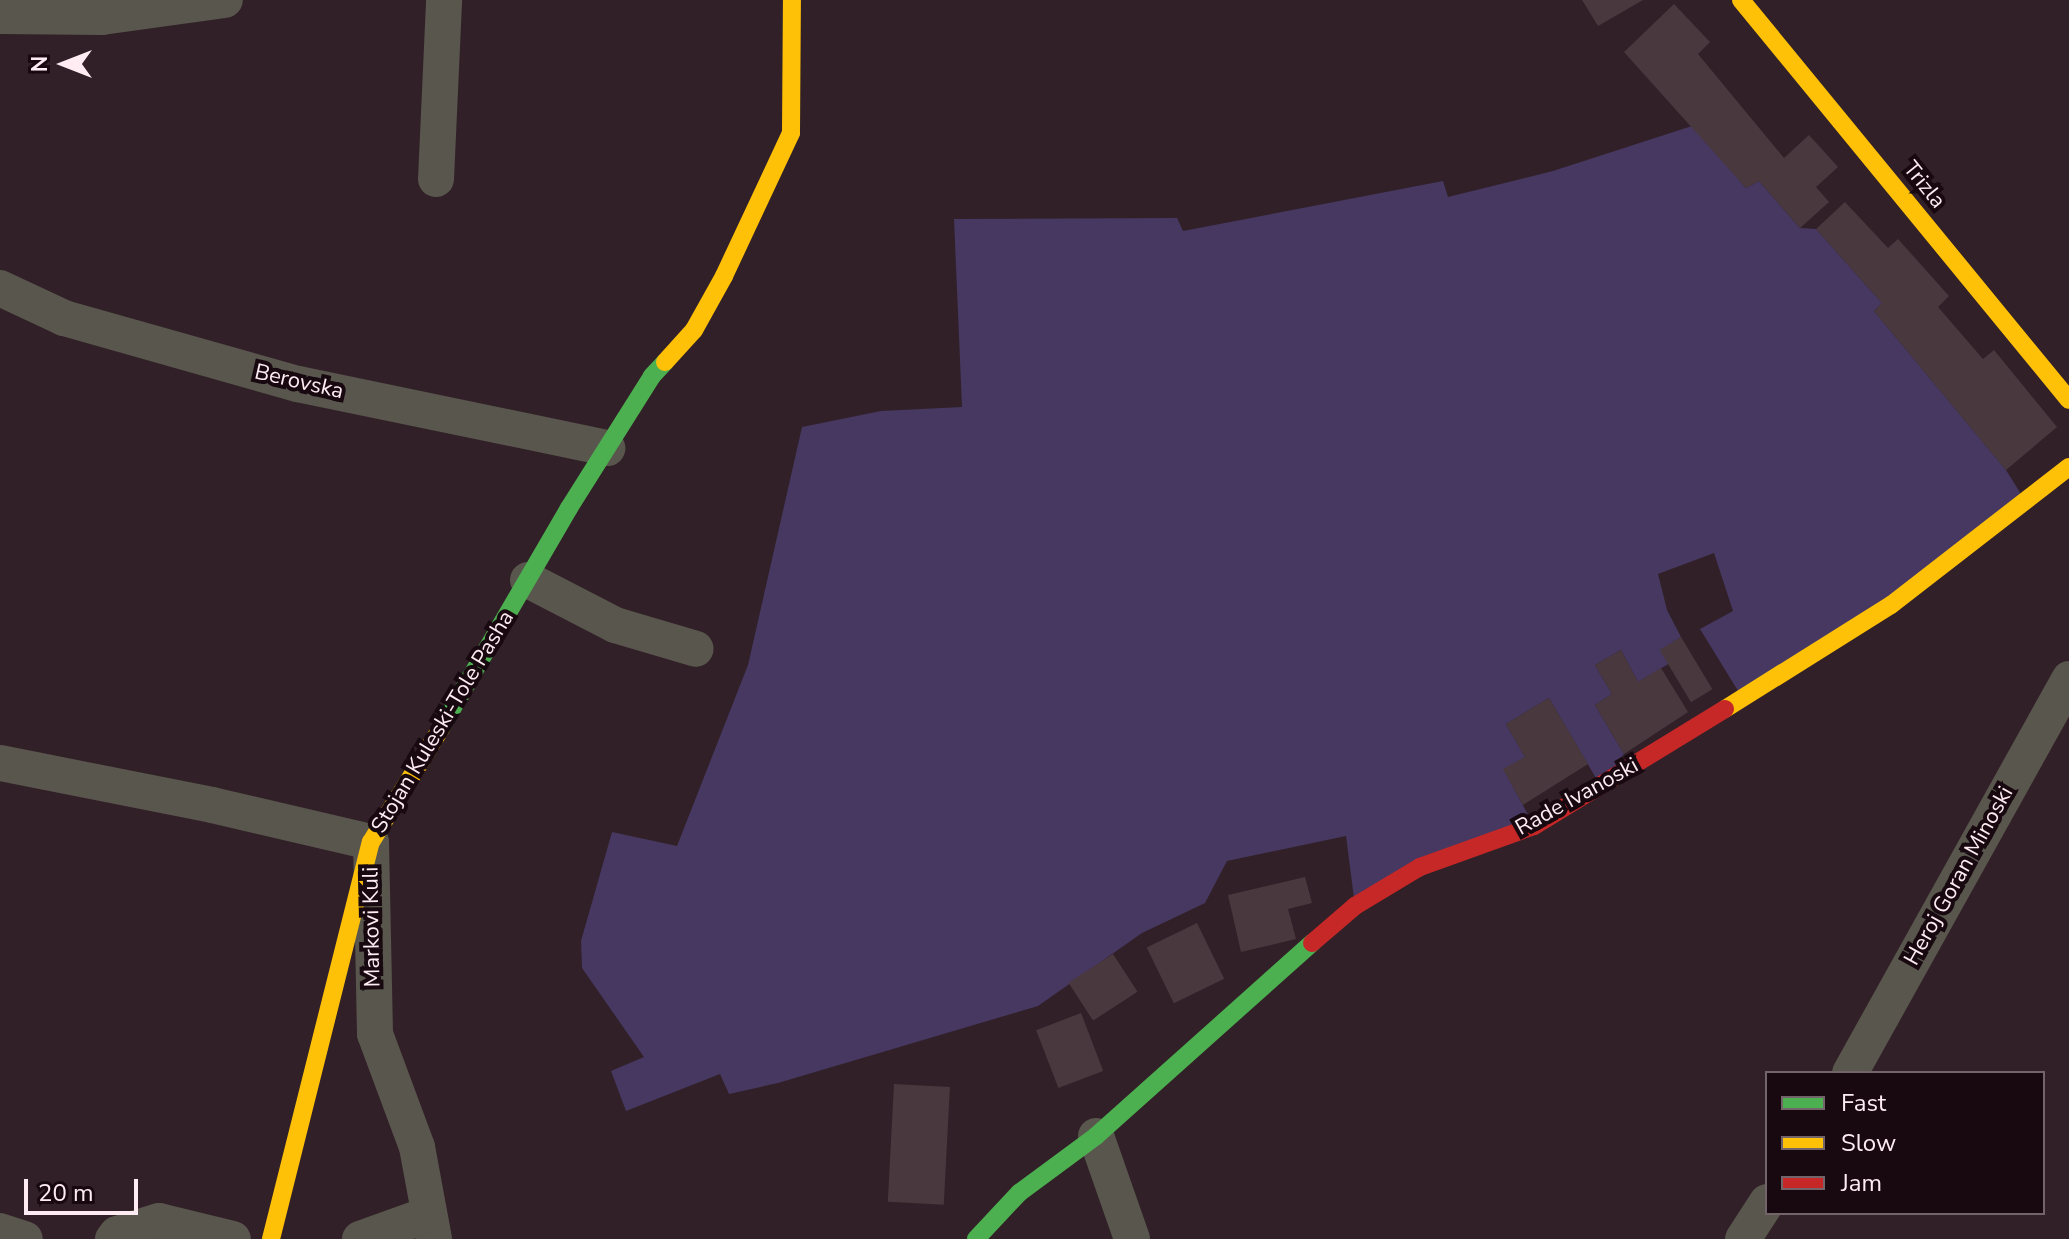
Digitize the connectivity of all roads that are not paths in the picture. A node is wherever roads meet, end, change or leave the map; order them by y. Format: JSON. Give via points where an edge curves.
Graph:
{"nodes":[{"id":1,"x":225,"y":0,"type":"edge"},
{"id":2,"x":444,"y":0,"type":"edge"},
{"id":3,"x":792,"y":0,"type":"edge"},
{"id":4,"x":1741,"y":0,"type":"edge"},
{"id":5,"x":0,"y":16,"type":"edge"},
{"id":6,"x":436,"y":179,"type":"dead end"},
{"id":7,"x":0,"y":288,"type":"edge"},
{"id":8,"x":2069,"y":400,"type":"edge"},
{"id":9,"x":607,"y":448,"type":"junction"},
{"id":10,"x":2069,"y":467,"type":"edge"},
{"id":11,"x":528,"y":580,"type":"junction"},
{"id":12,"x":696,"y":649,"type":"dead end"},
{"id":13,"x":2069,"y":679,"type":"edge"},
{"id":14,"x":0,"y":763,"type":"edge"},
{"id":15,"x":371,"y":842,"type":"junction"},
{"id":16,"x":1851,"y":1071,"type":"edge"},
{"id":17,"x":1096,"y":1136,"type":"junction"},
{"id":18,"x":1765,"y":1205,"type":"edge"},
{"id":19,"x":430,"y":1227,"type":"edge"},
{"id":20,"x":0,"y":1231,"type":"edge"},
{"id":21,"x":25,"y":1239,"type":"edge"},
{"id":22,"x":113,"y":1239,"type":"edge"},
{"id":23,"x":233,"y":1239,"type":"edge"},
{"id":24,"x":271,"y":1239,"type":"edge"},
{"id":25,"x":360,"y":1239,"type":"edge"},
{"id":26,"x":976,"y":1239,"type":"edge"},
{"id":27,"x":1132,"y":1239,"type":"edge"},
{"id":28,"x":1743,"y":1239,"type":"edge"}],
"edges":[{"from":1,"to":5,"type":"street","via":[[102,17]]},
{"from":2,"to":6,"type":"street"},
{"from":3,"to":9,"type":"street","name":"Stojan Kuleski-Tole Pasha","via":[[791,133],[694,330],[652,376]]},
{"from":4,"to":8,"type":"street","name":"Trizla"},
{"from":7,"to":9,"type":"street","name":"Berovska","via":[[64,318],[298,384]]},
{"from":9,"to":11,"type":"street","name":"Stojan Kuleski-Tole Pasha"},
{"from":10,"to":17,"type":"street","name":"Rade Ivanoski","via":[[1891,605],[1633,767],[1534,826],[1420,867],[1355,906]]},
{"from":11,"to":12,"type":"street","via":[[615,625]]},
{"from":11,"to":15,"type":"street","name":"Stojan Kuleski-Tole Pasha"},
{"from":13,"to":16,"type":"street","name":"Heroj Goran Minoski"},
{"from":14,"to":15,"type":"street","name":"Markovi Kuli"},
{"from":15,"to":19,"type":"street","name":"Markovi Kuli","via":[[375,1034],[417,1147]]},
{"from":15,"to":24,"type":"street","name":"Stojan Kuleski-Tole Pasha"},
{"from":17,"to":26,"type":"street","name":"Rade Ivanoski","via":[[1019,1193]]},
{"from":17,"to":27,"type":"street"},
{"from":18,"to":28,"type":"street"},
{"from":19,"to":25,"type":"street"},
{"from":20,"to":21,"type":"street"},
{"from":22,"to":23,"type":"street","via":[[159,1221]]}]}
